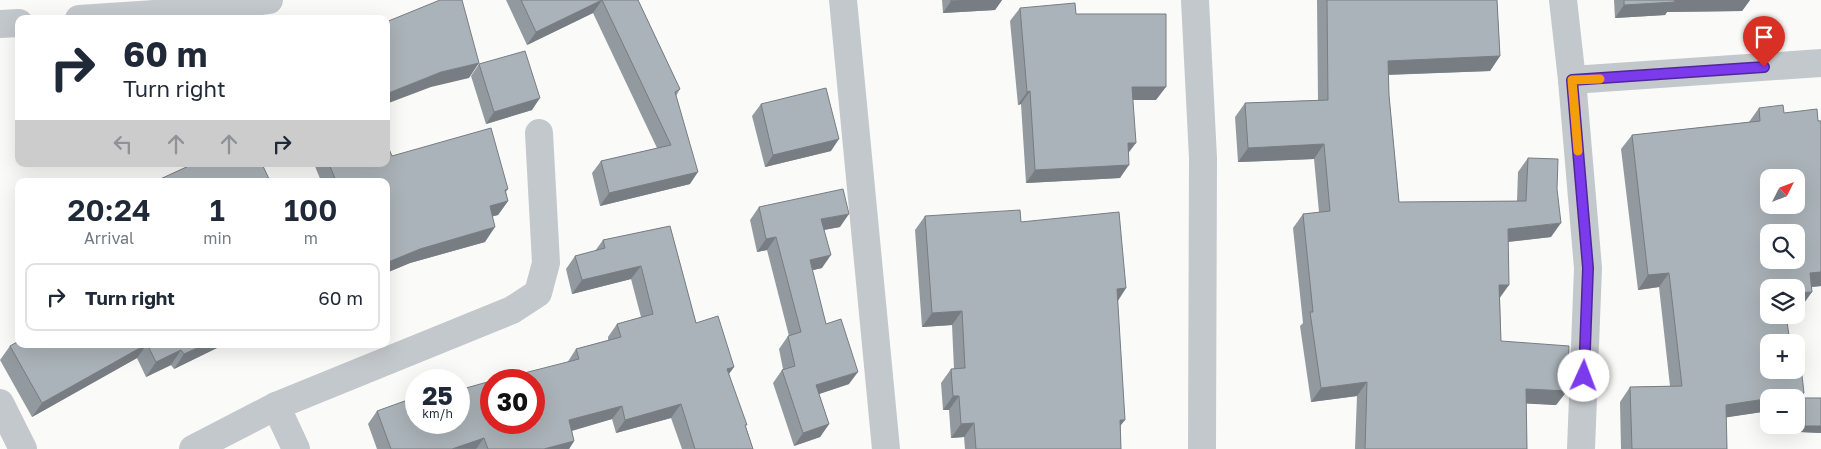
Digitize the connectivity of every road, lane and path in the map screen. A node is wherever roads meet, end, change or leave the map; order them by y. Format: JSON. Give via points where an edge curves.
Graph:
{"nodes":[{"id":1,"x":269,"y":0,"type":"edge"},
{"id":2,"x":843,"y":0,"type":"edge"},
{"id":3,"x":1195,"y":0,"type":"edge"},
{"id":4,"x":1563,"y":0,"type":"edge"},
{"id":5,"x":235,"y":3,"type":"edge"},
{"id":6,"x":139,"y":15,"type":"edge"},
{"id":7,"x":15,"y":23,"type":"edge"},
{"id":8,"x":0,"y":24,"type":"edge"},
{"id":9,"x":1821,"y":63,"type":"edge"},
{"id":10,"x":1572,"y":80,"type":"junction"},
{"id":11,"x":539,"y":133,"type":"dead end"},
{"id":12,"x":0,"y":403,"type":"edge"},
{"id":13,"x":276,"y":406,"type":"junction"},
{"id":14,"x":23,"y":449,"type":"edge"},
{"id":15,"x":193,"y":449,"type":"edge"},
{"id":16,"x":296,"y":449,"type":"edge"},
{"id":17,"x":886,"y":449,"type":"edge"},
{"id":18,"x":1202,"y":449,"type":"edge"},
{"id":19,"x":1581,"y":449,"type":"edge"}],
"edges":[{"from":1,"to":5,"type":"street"},
{"from":2,"to":17,"type":"street"},
{"from":3,"to":18,"type":"street","via":[[1203,158]]},
{"from":4,"to":10,"type":"street"},
{"from":5,"to":6,"type":"street","via":[[184,12]]},
{"from":7,"to":8,"type":"street"},
{"from":9,"to":10,"type":"street"},
{"from":10,"to":19,"type":"street","via":[[1588,268]]},
{"from":11,"to":13,"type":"street","via":[[546,263],[538,293],[512,310]]},
{"from":12,"to":14,"type":"street"},
{"from":13,"to":15,"type":"street"},
{"from":13,"to":16,"type":"street"}]}
